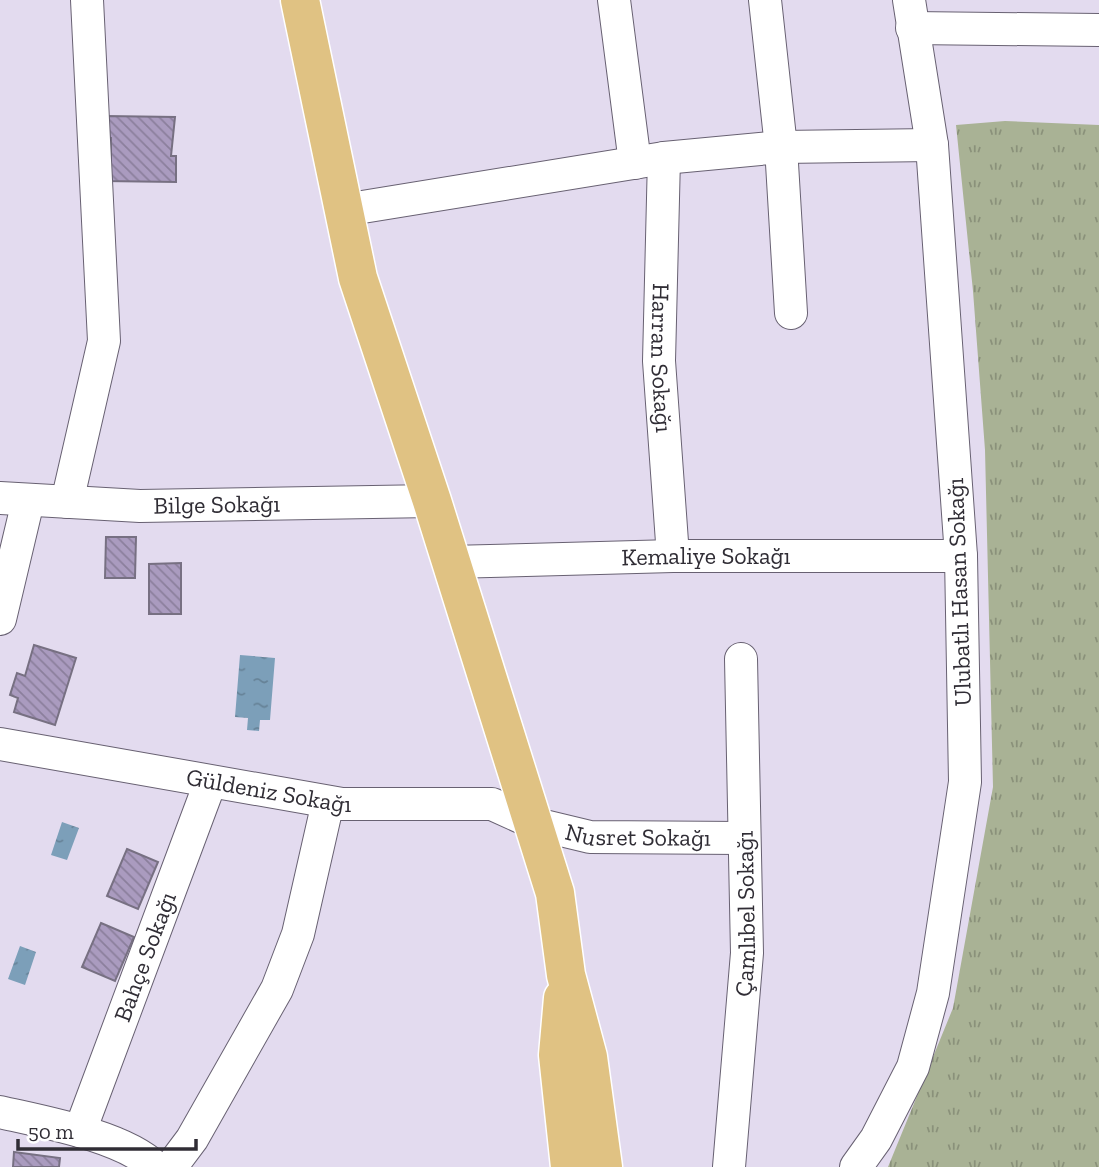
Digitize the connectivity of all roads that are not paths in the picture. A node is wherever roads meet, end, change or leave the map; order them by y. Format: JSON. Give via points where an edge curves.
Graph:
{"nodes":[{"id":1,"x":87,"y":0,"type":"edge"},
{"id":2,"x":300,"y":0,"type":"edge"},
{"id":3,"x":614,"y":0,"type":"edge"},
{"id":4,"x":765,"y":0,"type":"edge"},
{"id":5,"x":911,"y":14,"type":"edge"},
{"id":6,"x":1099,"y":30,"type":"edge"},
{"id":7,"x":932,"y":145,"type":"junction"},
{"id":8,"x":780,"y":147,"type":"junction"},
{"id":9,"x":650,"y":160,"type":"junction"},
{"id":10,"x":344,"y":209,"type":"junction"},
{"id":11,"x":791,"y":313,"type":"dead end"},
{"id":12,"x":14,"y":499,"type":"edge"},
{"id":13,"x":432,"y":501,"type":"junction"},
{"id":14,"x":67,"y":502,"type":"junction"},
{"id":15,"x":673,"y":556,"type":"junction"},
{"id":16,"x":961,"y":556,"type":"junction"},
{"id":17,"x":450,"y":562,"type":"junction"},
{"id":18,"x":0,"y":619,"type":"edge"},
{"id":19,"x":741,"y":659,"type":"dead end"},
{"id":20,"x":0,"y":744,"type":"edge"},
{"id":21,"x":210,"y":783,"type":"junction"},
{"id":22,"x":328,"y":802,"type":"junction"},
{"id":23,"x":536,"y":824,"type":"junction"},
{"id":24,"x":743,"y":838,"type":"junction"},
{"id":25,"x":566,"y":975,"type":"junction"},
{"id":26,"x":0,"y":1112,"type":"edge"},
{"id":27,"x":80,"y":1131,"type":"junction"},
{"id":28,"x":155,"y":1167,"type":"edge"},
{"id":29,"x":171,"y":1167,"type":"edge"},
{"id":30,"x":570,"y":1167,"type":"edge"},
{"id":31,"x":603,"y":1167,"type":"edge"},
{"id":32,"x":729,"y":1167,"type":"edge"},
{"id":33,"x":856,"y":1167,"type":"edge"}],
"edges":[{"from":1,"to":14,"type":"street","via":[[104,341]]},
{"from":2,"to":10,"type":"main road"},
{"from":3,"to":9,"type":"street","name":"Harran Sokağı"},
{"from":4,"to":8,"type":"street"},
{"from":5,"to":6,"type":"street"},
{"from":5,"to":7,"type":"street","name":"Ulubatlı Hasan Sokağı"},
{"from":7,"to":8,"type":"street"},
{"from":7,"to":16,"type":"street","name":"Ulubatlı Hasan Sokağı"},
{"from":8,"to":9,"type":"street"},
{"from":8,"to":11,"type":"street"},
{"from":9,"to":10,"type":"street"},
{"from":9,"to":15,"type":"street","name":"Harran Sokağı"},
{"from":10,"to":13,"type":"main road","via":[[358,278]]},
{"from":12,"to":14,"type":"street","name":"Bilge Sokağı"},
{"from":12,"to":18,"type":"street"},
{"from":13,"to":14,"type":"street","name":"Bilge Sokağı","via":[[140,506]]},
{"from":13,"to":17,"type":"main road"},
{"from":15,"to":16,"type":"street","name":"Kemaliye Sokağı"},
{"from":15,"to":17,"type":"street","name":"Kemaliye Sokağı"},
{"from":16,"to":33,"type":"street","name":"Ulubatlı Hasan Sokağı","via":[[965,782],[933,993],[913,1067],[876,1139]]},
{"from":17,"to":23,"type":"main road"},
{"from":19,"to":24,"type":"street","name":"Çamlıbel Sokağı"},
{"from":20,"to":21,"type":"street","name":"Güldeniz Sokağı"},
{"from":21,"to":22,"type":"street","name":"Güldeniz Sokağı"},
{"from":21,"to":27,"type":"street","name":"Bahçe Sokağı"},
{"from":22,"to":23,"type":"street","name":"Güldeniz Sokağı","via":[[492,804]]},
{"from":22,"to":29,"type":"street","via":[[298,933],[276,989],[192,1139]]},
{"from":23,"to":24,"type":"street","name":"Nusret Sokağı","via":[[590,837]]},
{"from":23,"to":25,"type":"main road","via":[[555,893]]},
{"from":24,"to":32,"type":"street","name":"Çamlıbel Sokağı","via":[[747,953]]},
{"from":25,"to":30,"type":"main road","via":[[558,1055]]},
{"from":25,"to":31,"type":"main road","via":[[588,1057]]},
{"from":26,"to":27,"type":"street"},
{"from":27,"to":28,"type":"street","via":[[142,1156]]}]}
